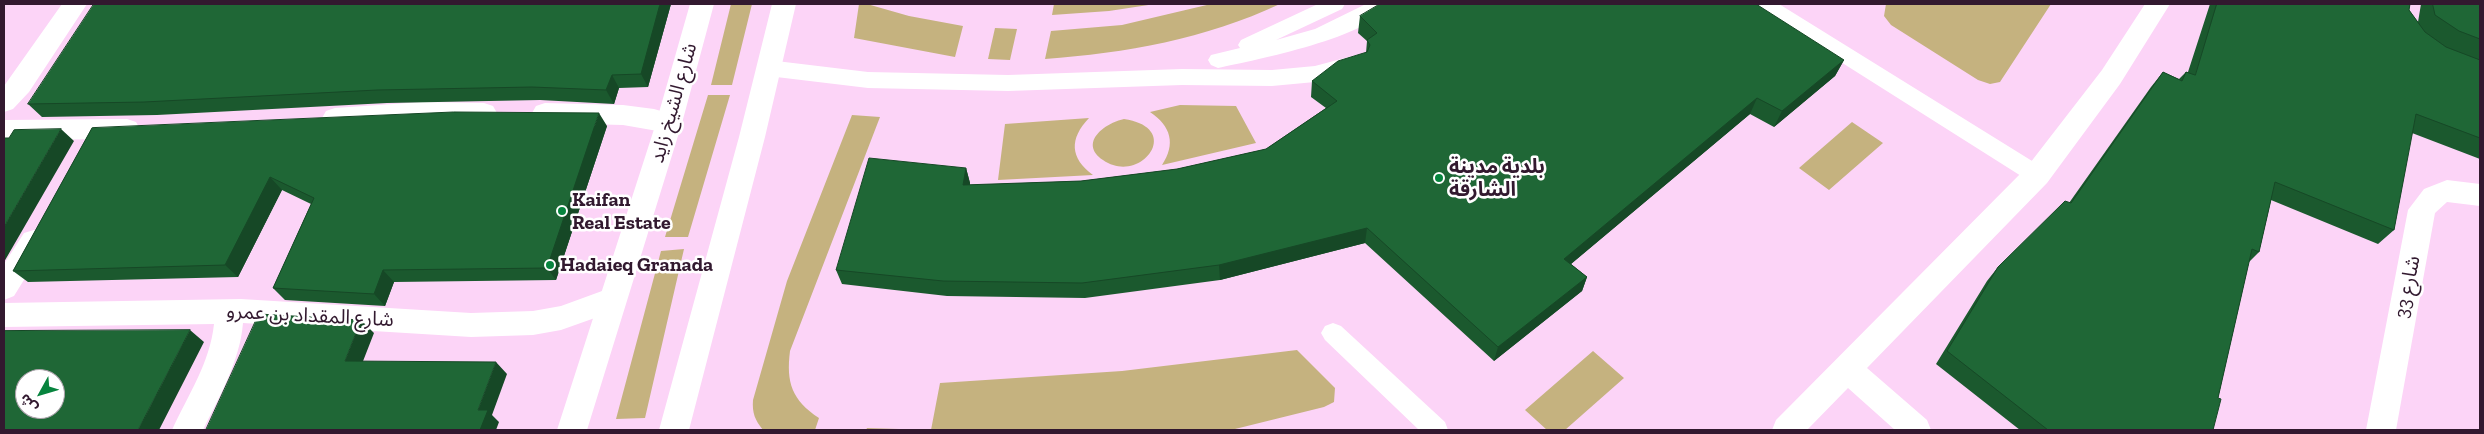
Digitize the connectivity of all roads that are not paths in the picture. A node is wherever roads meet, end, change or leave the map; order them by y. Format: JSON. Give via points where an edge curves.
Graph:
{"nodes":[{"id":1,"x":75,"y":4,"type":"edge"},
{"id":2,"x":702,"y":4,"type":"edge"},
{"id":3,"x":784,"y":4,"type":"edge"},
{"id":4,"x":1335,"y":4,"type":"edge"},
{"id":5,"x":1381,"y":4,"type":"edge"},
{"id":6,"x":1764,"y":4,"type":"edge"},
{"id":7,"x":2158,"y":4,"type":"edge"},
{"id":8,"x":1218,"y":60,"type":"junction"},
{"id":9,"x":1357,"y":62,"type":"edge"},
{"id":10,"x":768,"y":68,"type":"junction"},
{"id":11,"x":1182,"y":77,"type":"junction"},
{"id":12,"x":4,"y":102,"type":"edge"},
{"id":13,"x":313,"y":120,"type":"edge"},
{"id":14,"x":669,"y":123,"type":"junction"},
{"id":15,"x":153,"y":128,"type":"edge"},
{"id":16,"x":4,"y":130,"type":"edge"},
{"id":17,"x":95,"y":131,"type":"junction"},
{"id":18,"x":81,"y":157,"type":"edge"},
{"id":19,"x":2037,"y":175,"type":"junction"},
{"id":20,"x":2480,"y":194,"type":"edge"},
{"id":21,"x":47,"y":217,"type":"edge"},
{"id":22,"x":4,"y":288,"type":"edge"},
{"id":23,"x":613,"y":299,"type":"junction"},
{"id":24,"x":229,"y":311,"type":"junction"},
{"id":25,"x":4,"y":315,"type":"edge"},
{"id":26,"x":1333,"y":333,"type":"dead end"},
{"id":27,"x":1847,"y":369,"type":"junction"},
{"id":28,"x":187,"y":430,"type":"edge"},
{"id":29,"x":572,"y":430,"type":"edge"},
{"id":30,"x":674,"y":430,"type":"edge"},
{"id":31,"x":1436,"y":430,"type":"edge"},
{"id":32,"x":1787,"y":430,"type":"edge"},
{"id":33,"x":1916,"y":430,"type":"edge"},
{"id":34,"x":2381,"y":430,"type":"edge"}],
"edges":[{"from":1,"to":12,"type":"street","via":[[20,85]]},
{"from":2,"to":14,"type":"street","name":"شارع الشيخ زايد"},
{"from":3,"to":10,"type":"street"},
{"from":4,"to":8,"type":"lane"},
{"from":5,"to":8,"type":"lane","via":[[1320,37]]},
{"from":6,"to":19,"type":"lane"},
{"from":7,"to":19,"type":"street","via":[[2111,77]]},
{"from":8,"to":11,"type":"lane"},
{"from":9,"to":11,"type":"lane","via":[[1315,74],[1272,78]]},
{"from":10,"to":11,"type":"lane","via":[[868,80],[1008,83]]},
{"from":10,"to":30,"type":"street"},
{"from":13,"to":14,"type":"street","via":[[422,112],[617,114]]},
{"from":14,"to":23,"type":"street","name":"شارع الشيخ زايد"},
{"from":15,"to":17,"type":"street"},
{"from":16,"to":17,"type":"street"},
{"from":17,"to":18,"type":"street"},
{"from":19,"to":27,"type":"street"},
{"from":20,"to":34,"type":"street","name":"شارع 33","via":[[2443,192],[2429,198],[2422,210]]},
{"from":21,"to":22,"type":"street"},
{"from":23,"to":24,"type":"street","name":"شارع المقداد بن عمرو","via":[[561,318],[533,323],[471,326]]},
{"from":23,"to":29,"type":"street","name":"شارع الشيخ زايد"},
{"from":24,"to":25,"type":"street","name":"شارع المقداد بن عمرو"},
{"from":24,"to":28,"type":"street","via":[[229,328],[220,364]]},
{"from":26,"to":31,"type":"lane"},
{"from":27,"to":32,"type":"street"},
{"from":27,"to":33,"type":"street"}]}
